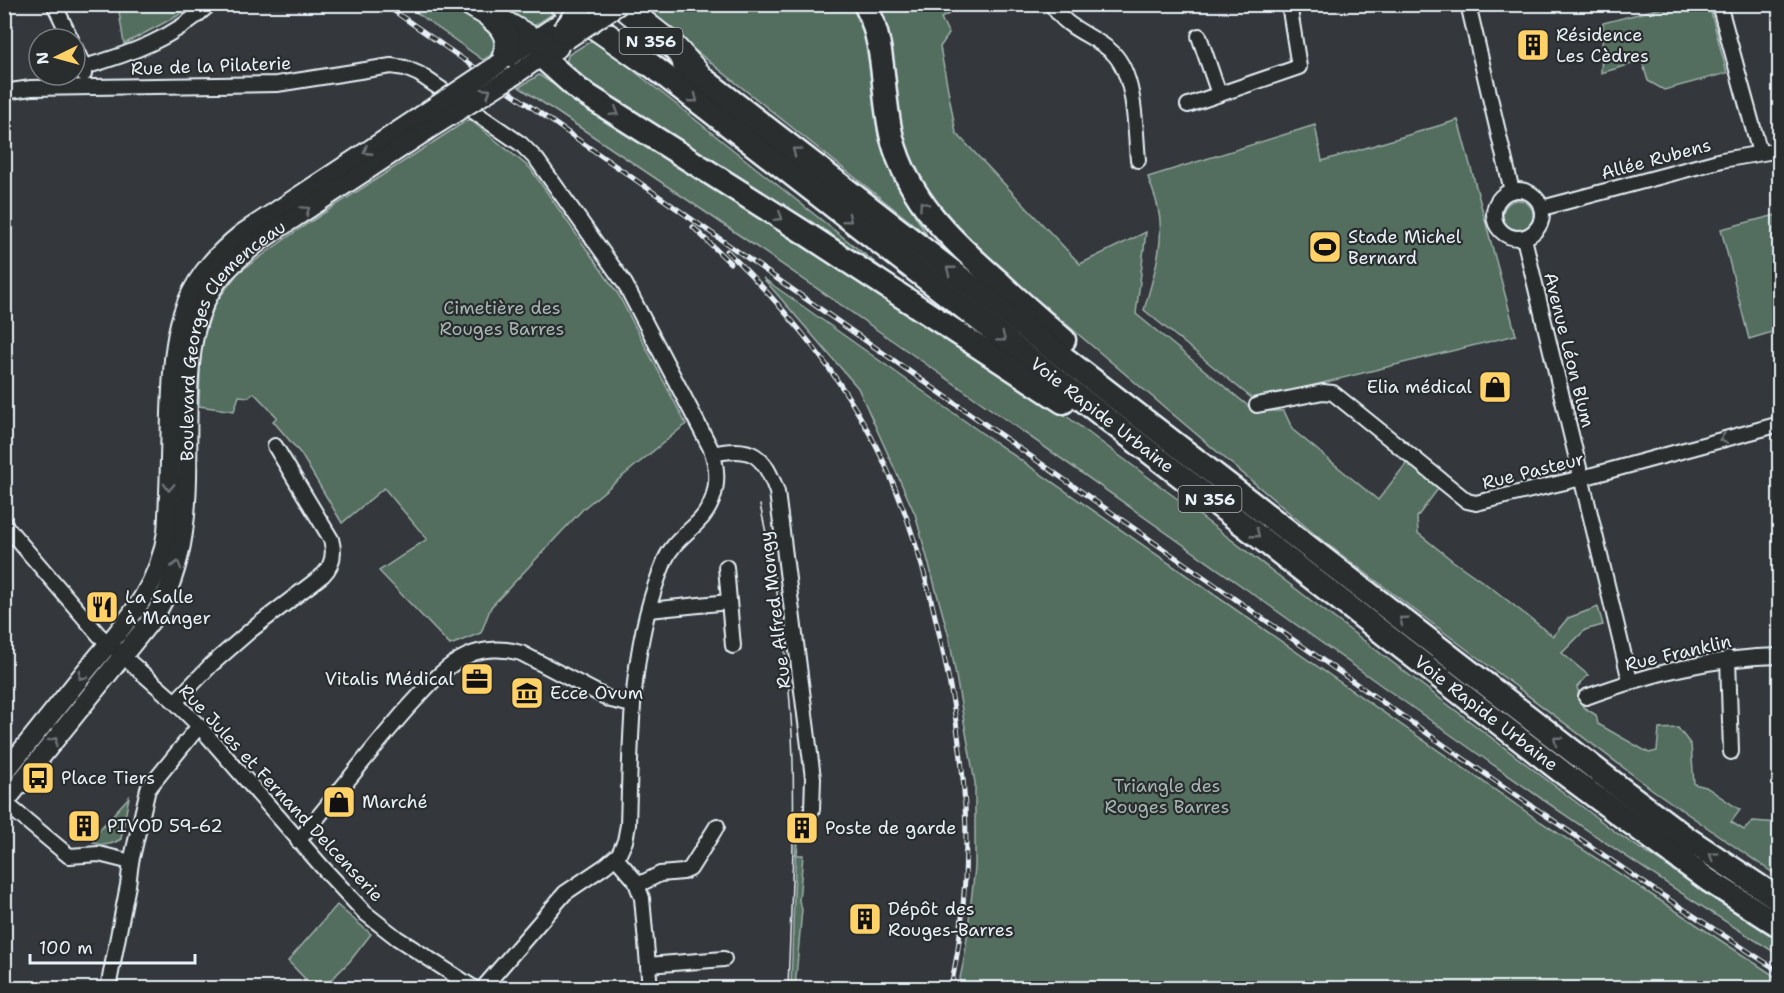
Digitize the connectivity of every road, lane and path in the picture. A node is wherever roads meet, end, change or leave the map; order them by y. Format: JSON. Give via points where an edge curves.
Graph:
{"nodes":[{"id":1,"x":54,"y":4,"type":"edge"},
{"id":2,"x":210,"y":4,"type":"edge"},
{"id":3,"x":603,"y":4,"type":"edge"},
{"id":4,"x":620,"y":4,"type":"edge"},
{"id":5,"x":865,"y":4,"type":"edge"},
{"id":6,"x":1052,"y":4,"type":"edge"},
{"id":7,"x":1289,"y":4,"type":"edge"},
{"id":8,"x":1468,"y":4,"type":"edge"},
{"id":9,"x":1719,"y":4,"type":"edge"},
{"id":10,"x":477,"y":8,"type":"edge"},
{"id":11,"x":563,"y":26,"type":"edge"},
{"id":12,"x":65,"y":27,"type":"edge"},
{"id":13,"x":1200,"y":36,"type":"dead end"},
{"id":14,"x":647,"y":63,"type":"joint"},
{"id":15,"x":87,"y":66,"type":"edge"},
{"id":16,"x":506,"y":67,"type":"junction"},
{"id":17,"x":699,"y":75,"type":"junction"},
{"id":18,"x":85,"y":87,"type":"edge"},
{"id":19,"x":87,"y":87,"type":"edge"},
{"id":20,"x":4,"y":92,"type":"edge"},
{"id":21,"x":1219,"y":94,"type":"junction"},
{"id":22,"x":1188,"y":105,"type":"dead end"},
{"id":23,"x":420,"y":125,"type":"junction"},
{"id":24,"x":1779,"y":150,"type":"edge"},
{"id":25,"x":1760,"y":153,"type":"junction"},
{"id":26,"x":1138,"y":160,"type":"dead end"},
{"id":27,"x":1512,"y":191,"type":"junction"},
{"id":28,"x":1542,"y":208,"type":"junction"},
{"id":29,"x":1524,"y":238,"type":"junction"},
{"id":30,"x":1257,"y":405,"type":"dead end"},
{"id":31,"x":1779,"y":424,"type":"edge"},
{"id":32,"x":274,"y":446,"type":"dead end"},
{"id":33,"x":713,"y":454,"type":"junction"},
{"id":34,"x":1582,"y":478,"type":"junction"},
{"id":35,"x":1204,"y":494,"type":"junction"},
{"id":36,"x":1245,"y":499,"type":"junction"},
{"id":37,"x":4,"y":524,"type":"edge"},
{"id":38,"x":726,"y":567,"type":"dead end"},
{"id":39,"x":729,"y":602,"type":"junction"},
{"id":40,"x":649,"y":610,"type":"junction"},
{"id":41,"x":108,"y":644,"type":"junction"},
{"id":42,"x":733,"y":646,"type":"dead end"},
{"id":43,"x":122,"y":656,"type":"junction"},
{"id":44,"x":1779,"y":656,"type":"edge"},
{"id":45,"x":1728,"y":658,"type":"junction"},
{"id":46,"x":1630,"y":681,"type":"junction"},
{"id":47,"x":1586,"y":697,"type":"dead end"},
{"id":48,"x":175,"y":702,"type":"junction"},
{"id":49,"x":632,"y":705,"type":"junction"},
{"id":50,"x":199,"y":726,"type":"junction"},
{"id":51,"x":1731,"y":752,"type":"dead end"},
{"id":52,"x":4,"y":773,"type":"edge"},
{"id":53,"x":5,"y":803,"type":"edge"},
{"id":54,"x":812,"y":810,"type":"dead end"},
{"id":55,"x":717,"y":826,"type":"dead end"},
{"id":56,"x":298,"y":841,"type":"junction"},
{"id":57,"x":616,"y":858,"type":"junction"},
{"id":58,"x":131,"y":862,"type":"junction"},
{"id":59,"x":1750,"y":882,"type":"junction"},
{"id":60,"x":638,"y":885,"type":"junction"},
{"id":61,"x":1779,"y":894,"type":"edge"},
{"id":62,"x":1779,"y":900,"type":"edge"},
{"id":63,"x":1779,"y":926,"type":"edge"},
{"id":64,"x":724,"y":959,"type":"dead end"},
{"id":65,"x":648,"y":965,"type":"junction"},
{"id":66,"x":108,"y":988,"type":"edge"},
{"id":67,"x":474,"y":988,"type":"edge"},
{"id":68,"x":483,"y":988,"type":"edge"},
{"id":69,"x":650,"y":988,"type":"edge"}],
"edges":[{"from":1,"to":12,"type":"street"},
{"from":2,"to":15,"type":"street","name":"Rue de la Pilaterie","via":[[164,37]]},
{"from":3,"to":17,"type":"highway","name":"Voie Rapide Urbaine","number":"N 356"},
{"from":4,"to":11,"type":"main road","name":"Boulevard Georges Clemenceau","bridge":true},
{"from":4,"to":17,"type":"highway","via":[[673,46]]},
{"from":36,"to":5,"type":"highway","one_way":true,"via":[[972,259],[934,220],[898,160],[879,44]]},
{"from":6,"to":26,"type":"street","via":[[1065,21],[1114,53],[1123,69],[1134,104]]},
{"from":7,"to":21,"type":"street","via":[[1299,67]]},
{"from":8,"to":27,"type":"street"},
{"from":9,"to":25,"type":"street"},
{"from":10,"to":11,"type":"highway"},
{"from":10,"to":16,"type":"highway","via":[[506,32]]},
{"from":11,"to":14,"type":"highway"},
{"from":11,"to":16,"type":"main road","name":"Boulevard Georges Clemenceau"},
{"from":11,"to":35,"type":"highway","one_way":true,"via":[[556,58],[566,79],[579,90],[973,342],[1137,455]]},
{"from":13,"to":21,"type":"street"},
{"from":14,"to":35,"type":"highway","name":"Voie Rapide Urbaine","number":"N 356","one_way":true},
{"from":16,"to":23,"type":"main road","name":"Boulevard Georges Clemenceau","bridge":true},
{"from":36,"to":17,"type":"highway","name":"Voie Rapide Urbaine","number":"N 356","one_way":true},
{"from":18,"to":20,"type":"street","name":"Rue de la Pilaterie"},
{"from":19,"to":33,"type":"street","name":"Rue de la Pilaterie","via":[[277,84],[391,66],[412,71],[521,144],[542,167],[625,284]]},
{"from":21,"to":22,"type":"street"},
{"from":23,"to":41,"type":"main road","name":"Boulevard Georges Clemenceau","one_way":true,"via":[[243,233],[217,255],[197,282],[175,342],[163,554],[150,588]]},
{"from":43,"to":23,"type":"main road","name":"Boulevard Georges Clemenceau","one_way":true,"via":[[164,600],[178,563],[184,526],[191,347],[210,292],[251,248]]},
{"from":24,"to":25,"type":"street","name":"Allée Rubens"},
{"from":25,"to":28,"type":"street","name":"Allée Rubens","via":[[1715,161]]},
{"from":27,"to":28,"type":"street","via":[[1531,193]]},
{"from":27,"to":29,"type":"street","via":[[1497,202],[1495,220],[1506,235]]},
{"from":28,"to":29,"type":"street","via":[[1539,227]]},
{"from":29,"to":34,"type":"street","name":"Avenue Léon Blum"},
{"from":30,"to":34,"type":"street","name":"Rue Pasteur","via":[[1333,393],[1471,503]]},
{"from":31,"to":34,"type":"street","name":"Rue Pasteur","one_way":true},
{"from":32,"to":48,"type":"street","via":[[331,539],[329,567],[268,615]]},
{"from":33,"to":40,"type":"street","name":"Rue de la Pilaterie","via":[[717,477],[711,505],[669,552]]},
{"from":33,"to":54,"type":"street","name":"Rue Alfred Mongy","via":[[736,450],[753,453],[767,470],[777,492],[813,778]]},
{"from":34,"to":46,"type":"street","name":"Avenue Léon Blum"},
{"from":35,"to":63,"type":"highway","name":"Voie Rapide Urbaine","number":"N 356","one_way":true,"via":[[1622,817]]},
{"from":59,"to":36,"type":"highway","name":"Voie Rapide Urbaine","number":"N 356","one_way":true,"via":[[1624,791]]},
{"from":37,"to":41,"type":"street","name":"Rue Jules et Fernand Delcenserie"},
{"from":38,"to":39,"type":"street"},
{"from":39,"to":40,"type":"street"},
{"from":39,"to":42,"type":"street"},
{"from":40,"to":49,"type":"street","name":"Rue de la Pilaterie","via":[[638,652]]},
{"from":41,"to":43,"type":"street","name":"Rue Jules et Fernand Delcenserie"},
{"from":41,"to":52,"type":"main road","name":"Boulevard Georges Clemenceau","one_way":true},
{"from":43,"to":48,"type":"street","name":"Rue Jules et Fernand Delcenserie"},
{"from":53,"to":43,"type":"main road","name":"Boulevard Georges Clemenceau","one_way":true},
{"from":44,"to":45,"type":"street","name":"Rue Franklin"},
{"from":45,"to":46,"type":"street","name":"Rue Franklin"},
{"from":45,"to":51,"type":"street"},
{"from":46,"to":47,"type":"street","name":"Rue Franklin"},
{"from":48,"to":50,"type":"street","name":"Rue Jules et Fernand Delcenserie"},
{"from":49,"to":56,"type":"street","via":[[611,700],[521,653],[505,650],[471,654],[428,686]]},
{"from":49,"to":57,"type":"street","name":"Rue de la Pilaterie","via":[[627,834]]},
{"from":50,"to":56,"type":"street","name":"Rue Jules et Fernand Delcenserie"},
{"from":50,"to":58,"type":"street","via":[[148,789]]},
{"from":53,"to":58,"type":"street","via":[[69,856],[99,854]]},
{"from":55,"to":60,"type":"street","via":[[690,869],[660,874]]},
{"from":56,"to":67,"type":"street","name":"Rue Jules et Fernand Delcenserie","via":[[365,913],[396,938]]},
{"from":57,"to":60,"type":"street"},
{"from":57,"to":68,"type":"street","via":[[565,893]]},
{"from":58,"to":66,"type":"street"},
{"from":59,"to":61,"type":"highway"},
{"from":59,"to":62,"type":"highway","name":"Voie Rapide Urbaine","number":"N 356"},
{"from":60,"to":65,"type":"street"},
{"from":64,"to":65,"type":"street"},
{"from":65,"to":69,"type":"street"}]}
